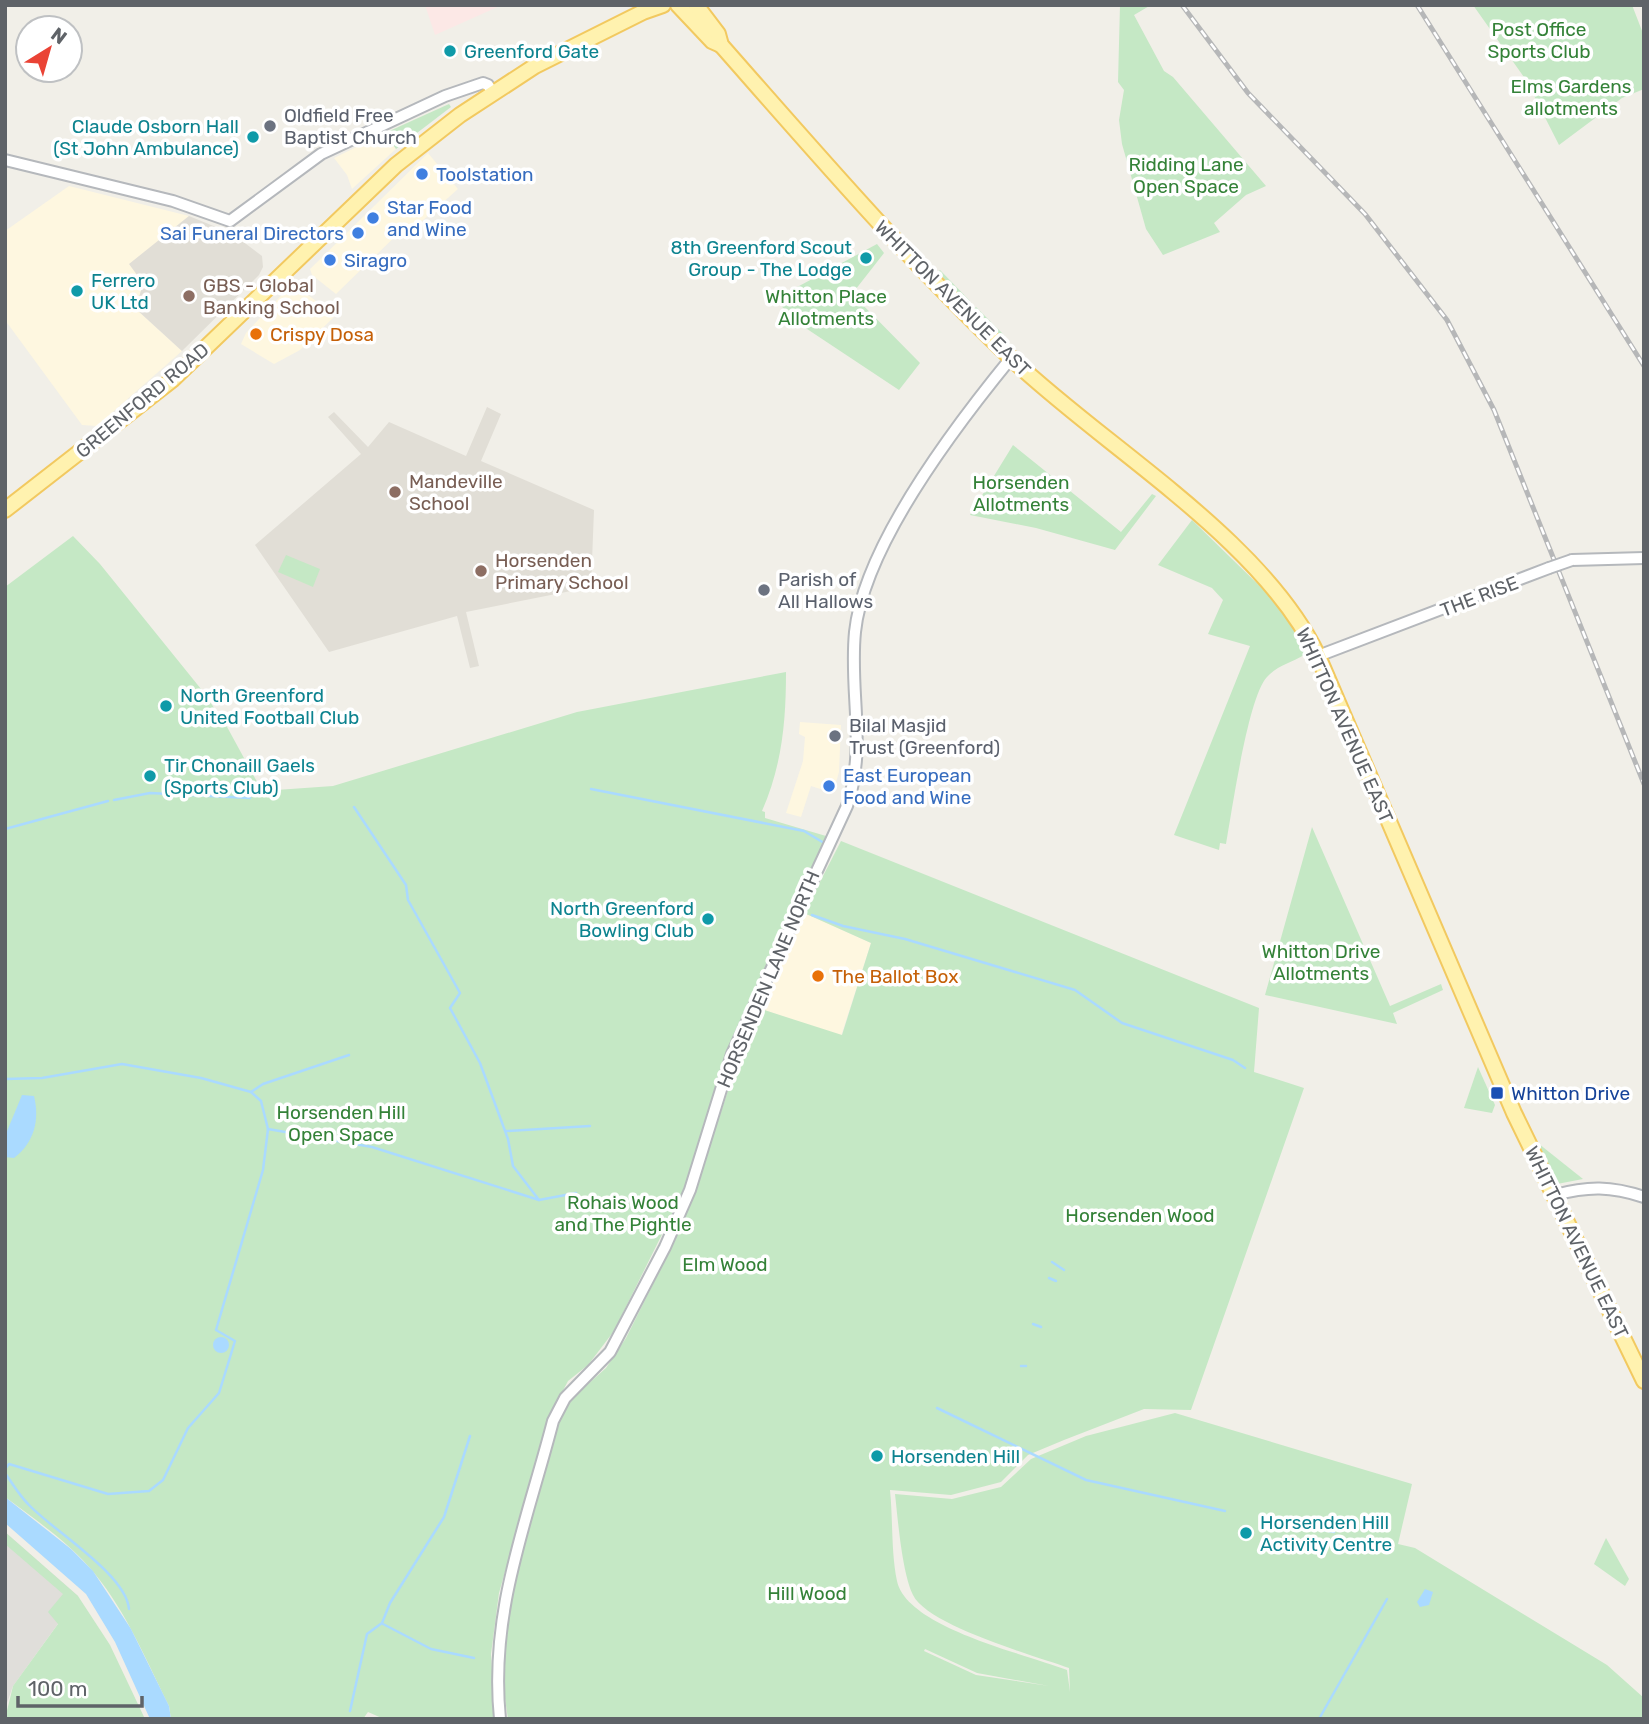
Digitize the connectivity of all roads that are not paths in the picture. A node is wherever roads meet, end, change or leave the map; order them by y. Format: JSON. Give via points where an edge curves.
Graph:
{"nodes":[{"id":1,"x":663,"y":5,"type":"edge"},
{"id":2,"x":678,"y":5,"type":"edge"},
{"id":3,"x":696,"y":5,"type":"edge"},
{"id":4,"x":646,"y":8,"type":"edge"},
{"id":5,"x":721,"y":45,"type":"junction"},
{"id":6,"x":488,"y":88,"type":"junction"},
{"id":7,"x":5,"y":160,"type":"edge"},
{"id":8,"x":1011,"y":358,"type":"junction"},
{"id":9,"x":5,"y":510,"type":"edge"},
{"id":10,"x":1643,"y":558,"type":"edge"},
{"id":11,"x":1318,"y":656,"type":"junction"},
{"id":12,"x":1555,"y":1195,"type":"junction"},
{"id":13,"x":1644,"y":1197,"type":"edge"},
{"id":14,"x":1644,"y":1381,"type":"edge"},
{"id":15,"x":499,"y":1719,"type":"edge"}],
"edges":[{"from":1,"to":4,"type":"main road","name":"GREENFORD ROAD"},
{"from":2,"to":5,"type":"main road","name":"WHITTON AVENUE EAST"},
{"from":3,"to":5,"type":"main road","name":"WHITTON AVENUE EAST"},
{"from":4,"to":6,"type":"main road","name":"GREENFORD ROAD"},
{"from":5,"to":8,"type":"main road","name":"WHITTON AVENUE EAST","via":[[904,251]]},
{"from":6,"to":7,"type":"street","via":[[445,96],[321,154],[230,221],[173,201]]},
{"from":6,"to":9,"type":"main road","name":"GREENFORD ROAD","via":[[396,164],[172,380]]},
{"from":8,"to":11,"type":"main road","name":"WHITTON AVENUE EAST","via":[[1239,554],[1294,613]]},
{"from":8,"to":15,"type":"street","name":"HORSENDEN LANE NORTH","via":[[953,431],[880,556],[857,616],[859,735],[851,793],[732,1054],[690,1190],[665,1247],[610,1352],[565,1398],[553,1421],[505,1595],[495,1668]]},
{"from":10,"to":11,"type":"street","name":"THE RISE","bridge":true,"via":[[1572,560]]},
{"from":11,"to":12,"type":"main road","name":"WHITTON AVENUE EAST","via":[[1514,1113]]},
{"from":12,"to":13,"type":"street","via":[[1604,1186]]},
{"from":12,"to":14,"type":"main road","name":"WHITTON AVENUE EAST"}]}
